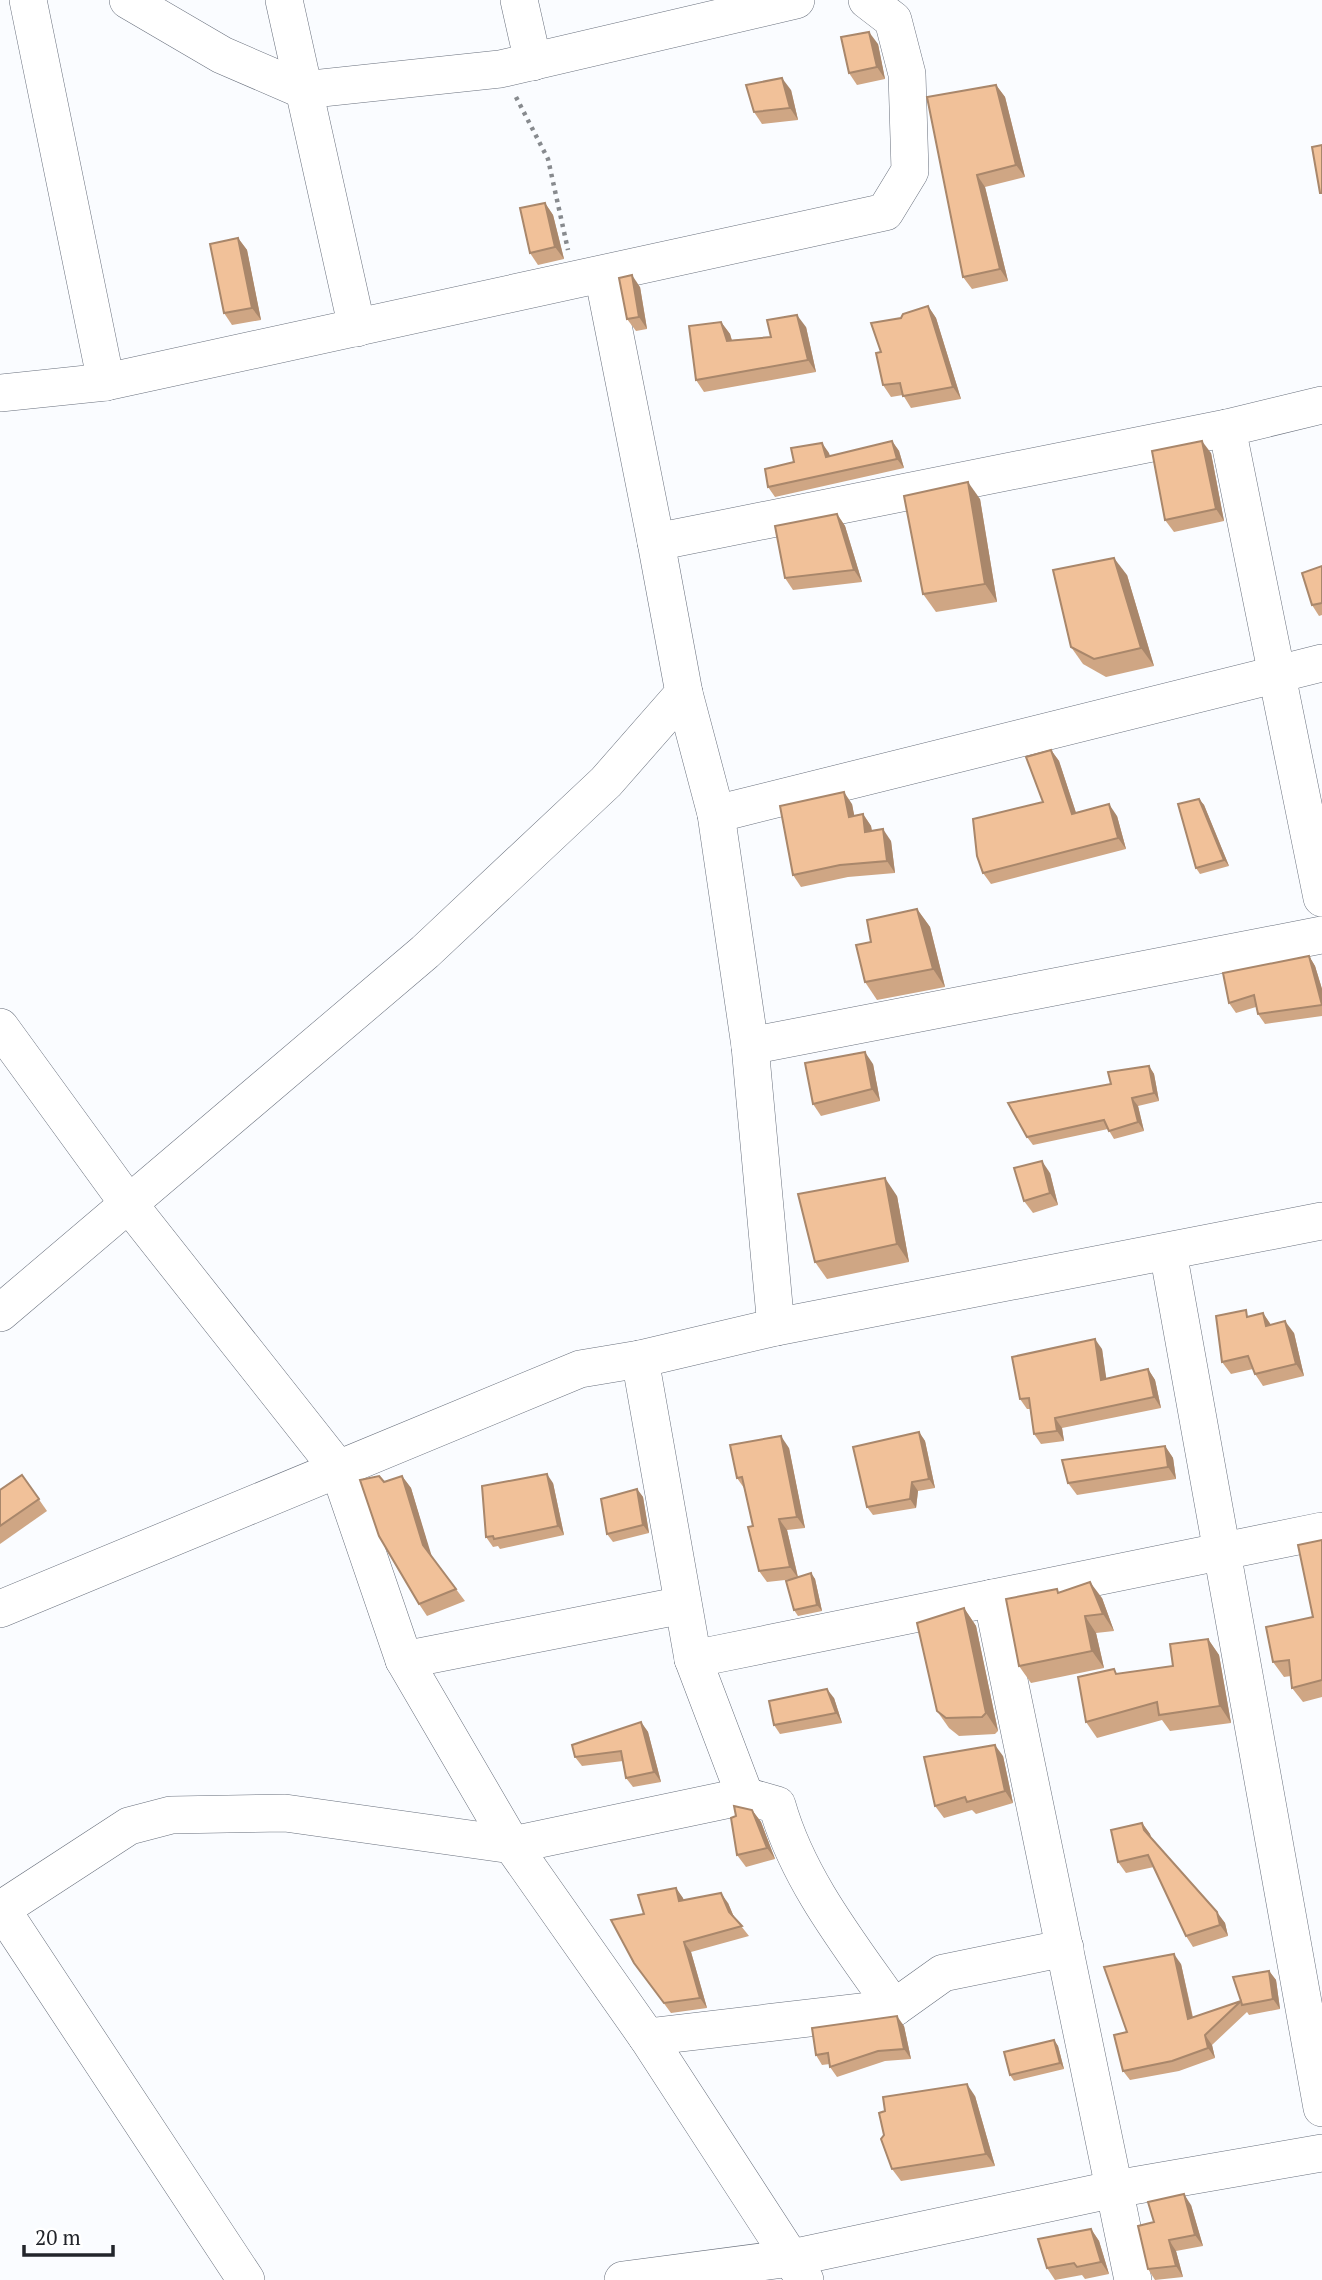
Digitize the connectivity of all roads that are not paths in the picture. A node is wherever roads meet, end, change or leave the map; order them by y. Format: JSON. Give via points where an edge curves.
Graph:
{"nodes":[{"id":1,"x":29,"y":0,"type":"edge"},
{"id":2,"x":128,"y":0,"type":"edge"},
{"id":3,"x":284,"y":0,"type":"edge"},
{"id":4,"x":519,"y":0,"type":"edge"},
{"id":5,"x":796,"y":0,"type":"edge"},
{"id":6,"x":867,"y":0,"type":"edge"},
{"id":7,"x":517,"y":65,"type":"junction"},
{"id":8,"x":303,"y":90,"type":"junction"},
{"id":9,"x":590,"y":277,"type":"junction"},
{"id":10,"x":357,"y":328,"type":"junction"},
{"id":11,"x":106,"y":382,"type":"junction"},
{"id":12,"x":0,"y":393,"type":"edge"},
{"id":13,"x":1322,"y":405,"type":"edge"},
{"id":14,"x":1227,"y":428,"type":"junction"},
{"id":15,"x":656,"y":542,"type":"junction"},
{"id":16,"x":1322,"y":663,"type":"edge"},
{"id":17,"x":1277,"y":674,"type":"junction"},
{"id":18,"x":684,"y":693,"type":"junction"},
{"id":19,"x":716,"y":814,"type":"junction"},
{"id":20,"x":1322,"y":898,"type":"edge"},
{"id":21,"x":1322,"y":935,"type":"edge"},
{"id":22,"x":0,"y":1027,"type":"edge"},
{"id":23,"x":750,"y":1046,"type":"junction"},
{"id":24,"x":128,"y":1203,"type":"junction"},
{"id":25,"x":1322,"y":1221,"type":"edge"},
{"id":26,"x":1168,"y":1252,"type":"junction"},
{"id":27,"x":0,"y":1313,"type":"edge"},
{"id":28,"x":776,"y":1327,"type":"junction"},
{"id":29,"x":640,"y":1359,"type":"junction"},
{"id":30,"x":339,"y":1470,"type":"junction"},
{"id":31,"x":1322,"y":1531,"type":"edge"},
{"id":32,"x":1222,"y":1551,"type":"junction"},
{"id":33,"x":992,"y":1598,"type":"junction"},
{"id":34,"x":683,"y":1605,"type":"junction"},
{"id":35,"x":0,"y":1609,"type":"edge"},
{"id":36,"x":693,"y":1659,"type":"junction"},
{"id":37,"x":404,"y":1660,"type":"junction"},
{"id":38,"x":745,"y":1796,"type":"junction"},
{"id":39,"x":512,"y":1845,"type":"junction"},
{"id":40,"x":1,"y":1909,"type":"edge"},
{"id":41,"x":1065,"y":1948,"type":"junction"},
{"id":42,"x":894,"y":2008,"type":"junction"},
{"id":43,"x":647,"y":2037,"type":"junction"},
{"id":44,"x":1322,"y":2108,"type":"edge"},
{"id":45,"x":1322,"y":2153,"type":"edge"},
{"id":46,"x":1115,"y":2189,"type":"junction"},
{"id":47,"x":798,"y":2269,"type":"edge"},
{"id":48,"x":246,"y":2280,"type":"edge"},
{"id":49,"x":623,"y":2280,"type":"edge"},
{"id":50,"x":1133,"y":2280,"type":"edge"}],
"edges":[{"from":1,"to":11,"type":"street"},
{"from":2,"to":8,"type":"street","via":[[222,55]]},
{"from":3,"to":8,"type":"street"},
{"from":4,"to":7,"type":"street"},
{"from":5,"to":7,"type":"street"},
{"from":6,"to":9,"type":"street","via":[[893,20],[907,74],[910,171],[885,212]]},
{"from":7,"to":8,"type":"street"},
{"from":8,"to":10,"type":"street"},
{"from":9,"to":10,"type":"street"},
{"from":9,"to":15,"type":"street"},
{"from":10,"to":11,"type":"street"},
{"from":11,"to":12,"type":"street"},
{"from":13,"to":14,"type":"street"},
{"from":14,"to":15,"type":"street"},
{"from":14,"to":17,"type":"street"},
{"from":15,"to":18,"type":"street"},
{"from":16,"to":17,"type":"street"},
{"from":17,"to":19,"type":"street"},
{"from":17,"to":20,"type":"street"},
{"from":18,"to":19,"type":"street"},
{"from":18,"to":24,"type":"street","via":[[606,782],[425,951]]},
{"from":19,"to":23,"type":"street"},
{"from":21,"to":23,"type":"street"},
{"from":22,"to":24,"type":"street"},
{"from":23,"to":28,"type":"street"},
{"from":24,"to":27,"type":"street"},
{"from":24,"to":30,"type":"street"},
{"from":25,"to":26,"type":"street"},
{"from":26,"to":28,"type":"street"},
{"from":26,"to":32,"type":"street"},
{"from":28,"to":29,"type":"street"},
{"from":29,"to":30,"type":"street","via":[[554,1377]]},
{"from":29,"to":34,"type":"street"},
{"from":30,"to":35,"type":"street"},
{"from":30,"to":37,"type":"street"},
{"from":31,"to":32,"type":"street"},
{"from":32,"to":33,"type":"street"},
{"from":32,"to":44,"type":"street"},
{"from":33,"to":36,"type":"street"},
{"from":33,"to":41,"type":"street"},
{"from":34,"to":36,"type":"street"},
{"from":34,"to":37,"type":"street"},
{"from":36,"to":38,"type":"street"},
{"from":37,"to":39,"type":"street"},
{"from":38,"to":39,"type":"street"},
{"from":38,"to":42,"type":"street","via":[[776,1805],[827,1913]]},
{"from":39,"to":40,"type":"street","via":[[285,1813],[171,1815],[129,1826]]},
{"from":39,"to":43,"type":"street"},
{"from":40,"to":48,"type":"street"},
{"from":41,"to":42,"type":"street","via":[[943,1973]]},
{"from":41,"to":46,"type":"street"},
{"from":42,"to":43,"type":"street"},
{"from":43,"to":47,"type":"street"},
{"from":45,"to":46,"type":"street"},
{"from":46,"to":47,"type":"street"},
{"from":46,"to":50,"type":"street"},
{"from":47,"to":49,"type":"street"}]}
